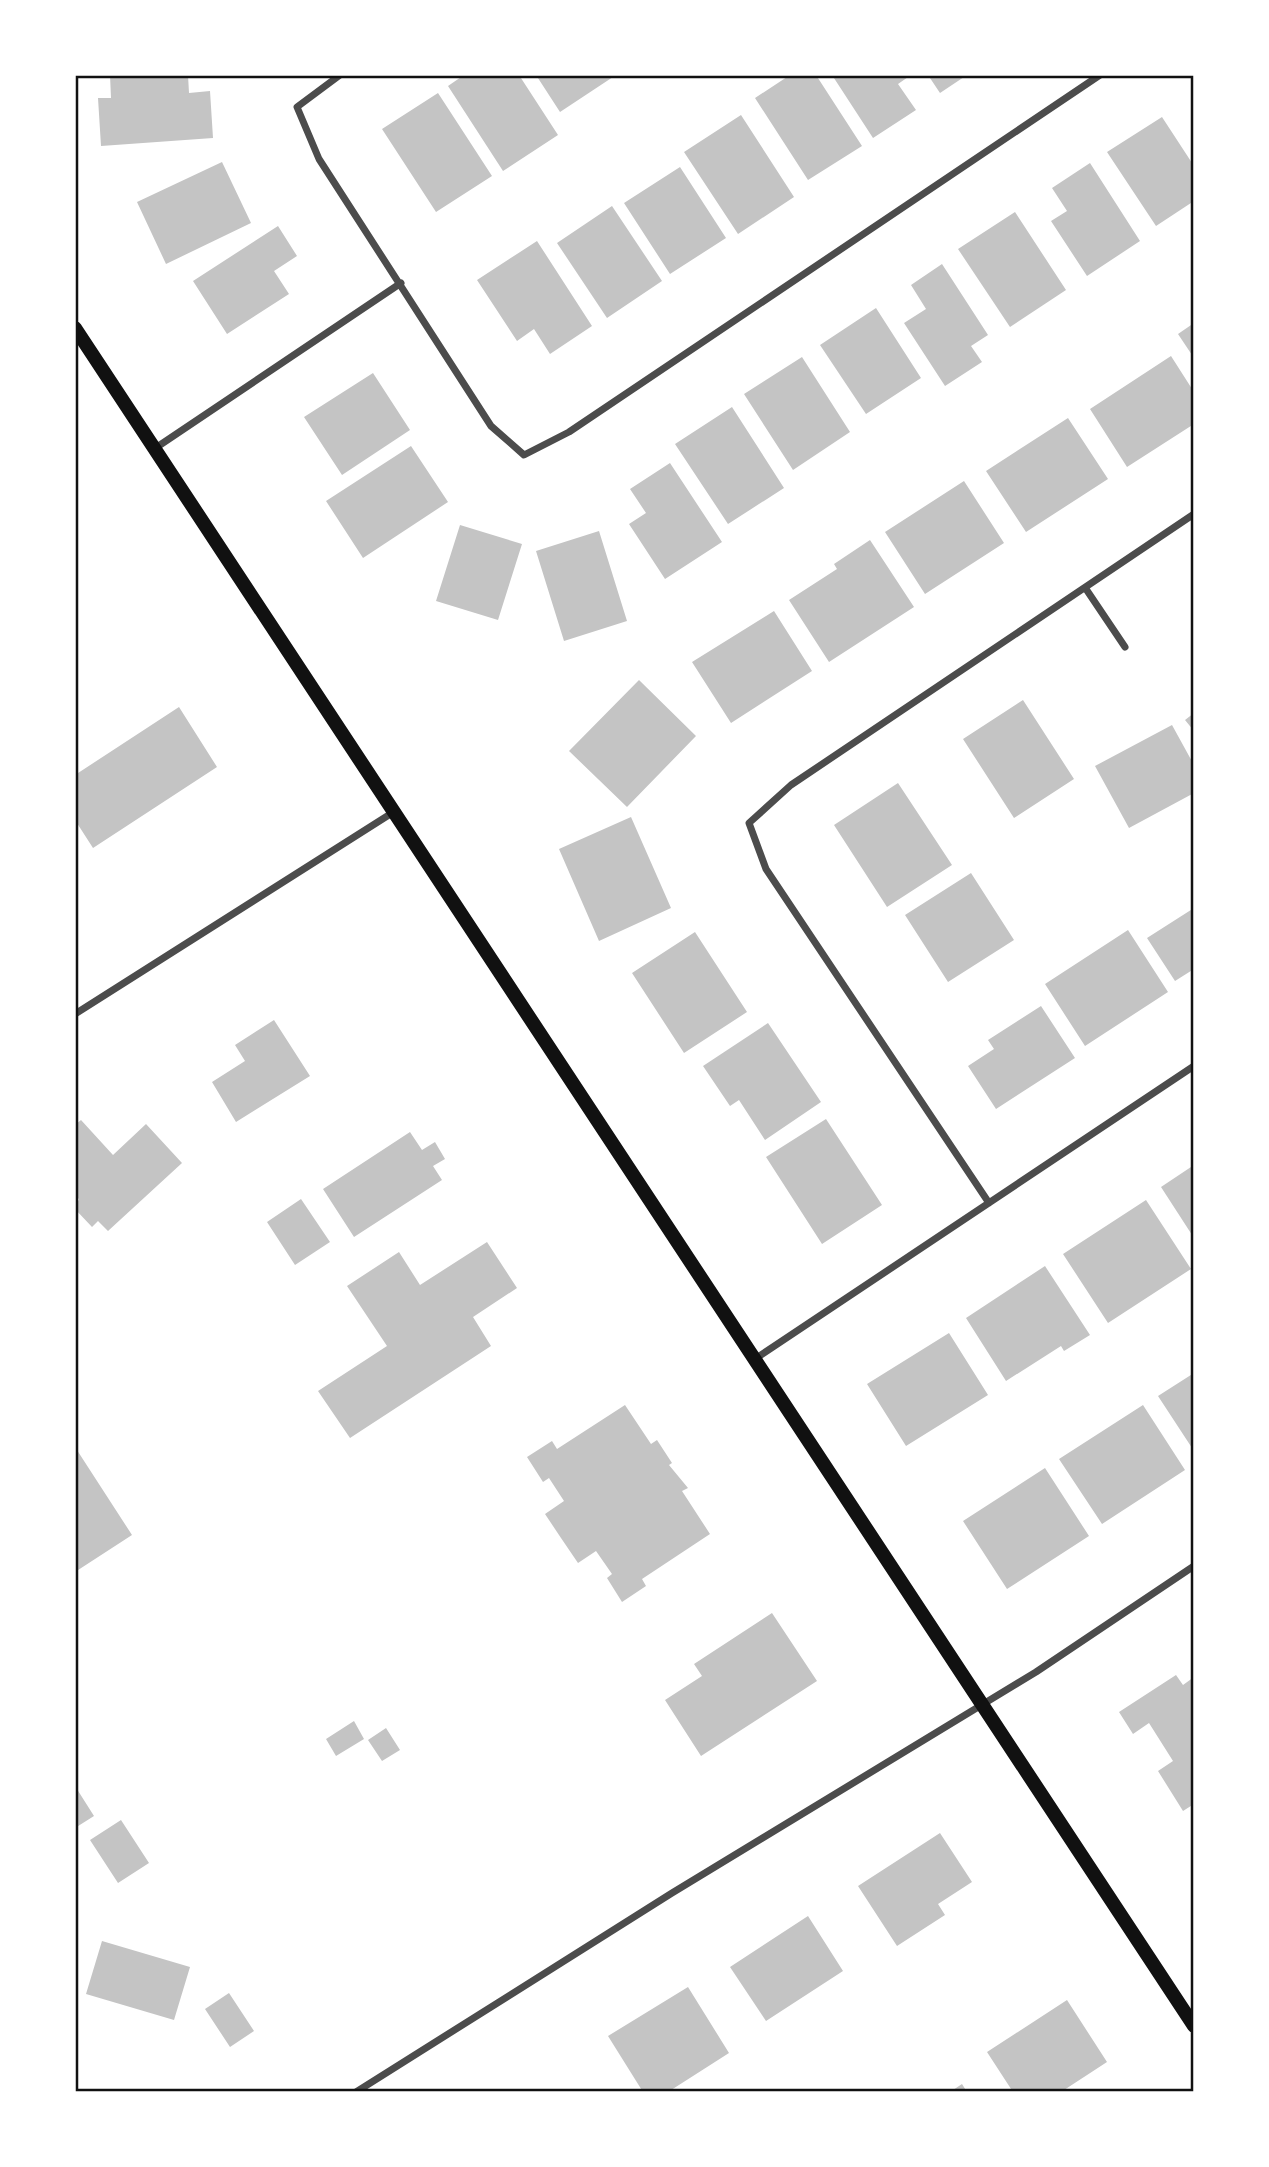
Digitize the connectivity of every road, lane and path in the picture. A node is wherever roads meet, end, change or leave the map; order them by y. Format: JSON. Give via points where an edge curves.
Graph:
{"nodes":[{"id":1,"x":340,"y":75,"type":"edge"},
{"id":2,"x":1100,"y":75,"type":"edge"},
{"id":3,"x":401,"y":283,"type":"junction"},
{"id":4,"x":75,"y":328,"type":"edge"},
{"id":5,"x":153,"y":449,"type":"junction"},
{"id":6,"x":1194,"y":514,"type":"edge"},
{"id":7,"x":1086,"y":589,"type":"junction"},
{"id":8,"x":1125,"y":647,"type":"dead end"},
{"id":9,"x":392,"y":813,"type":"junction"},
{"id":10,"x":75,"y":1014,"type":"edge"},
{"id":11,"x":1194,"y":1066,"type":"edge"},
{"id":12,"x":989,"y":1203,"type":"junction"},
{"id":13,"x":754,"y":1360,"type":"junction"},
{"id":14,"x":1194,"y":1566,"type":"edge"},
{"id":15,"x":982,"y":1704,"type":"junction"},
{"id":16,"x":1194,"y":2026,"type":"edge"},
{"id":17,"x":356,"y":2092,"type":"edge"}],
"edges":[{"from":1,"to":3,"type":"street","via":[[297,107],[319,159]]},
{"from":2,"to":3,"type":"street","via":[[569,432],[524,455],[491,426]]},
{"from":3,"to":5,"type":"street"},
{"from":4,"to":5,"type":"main road"},
{"from":5,"to":9,"type":"main road"},
{"from":6,"to":7,"type":"street"},
{"from":7,"to":8,"type":"street"},
{"from":7,"to":12,"type":"street","via":[[791,785],[749,823],[766,869]]},
{"from":9,"to":10,"type":"street"},
{"from":9,"to":13,"type":"main road"},
{"from":11,"to":12,"type":"street"},
{"from":12,"to":13,"type":"street"},
{"from":13,"to":15,"type":"main road"},
{"from":14,"to":15,"type":"street"},
{"from":15,"to":16,"type":"main road"},
{"from":15,"to":17,"type":"street"}]}
